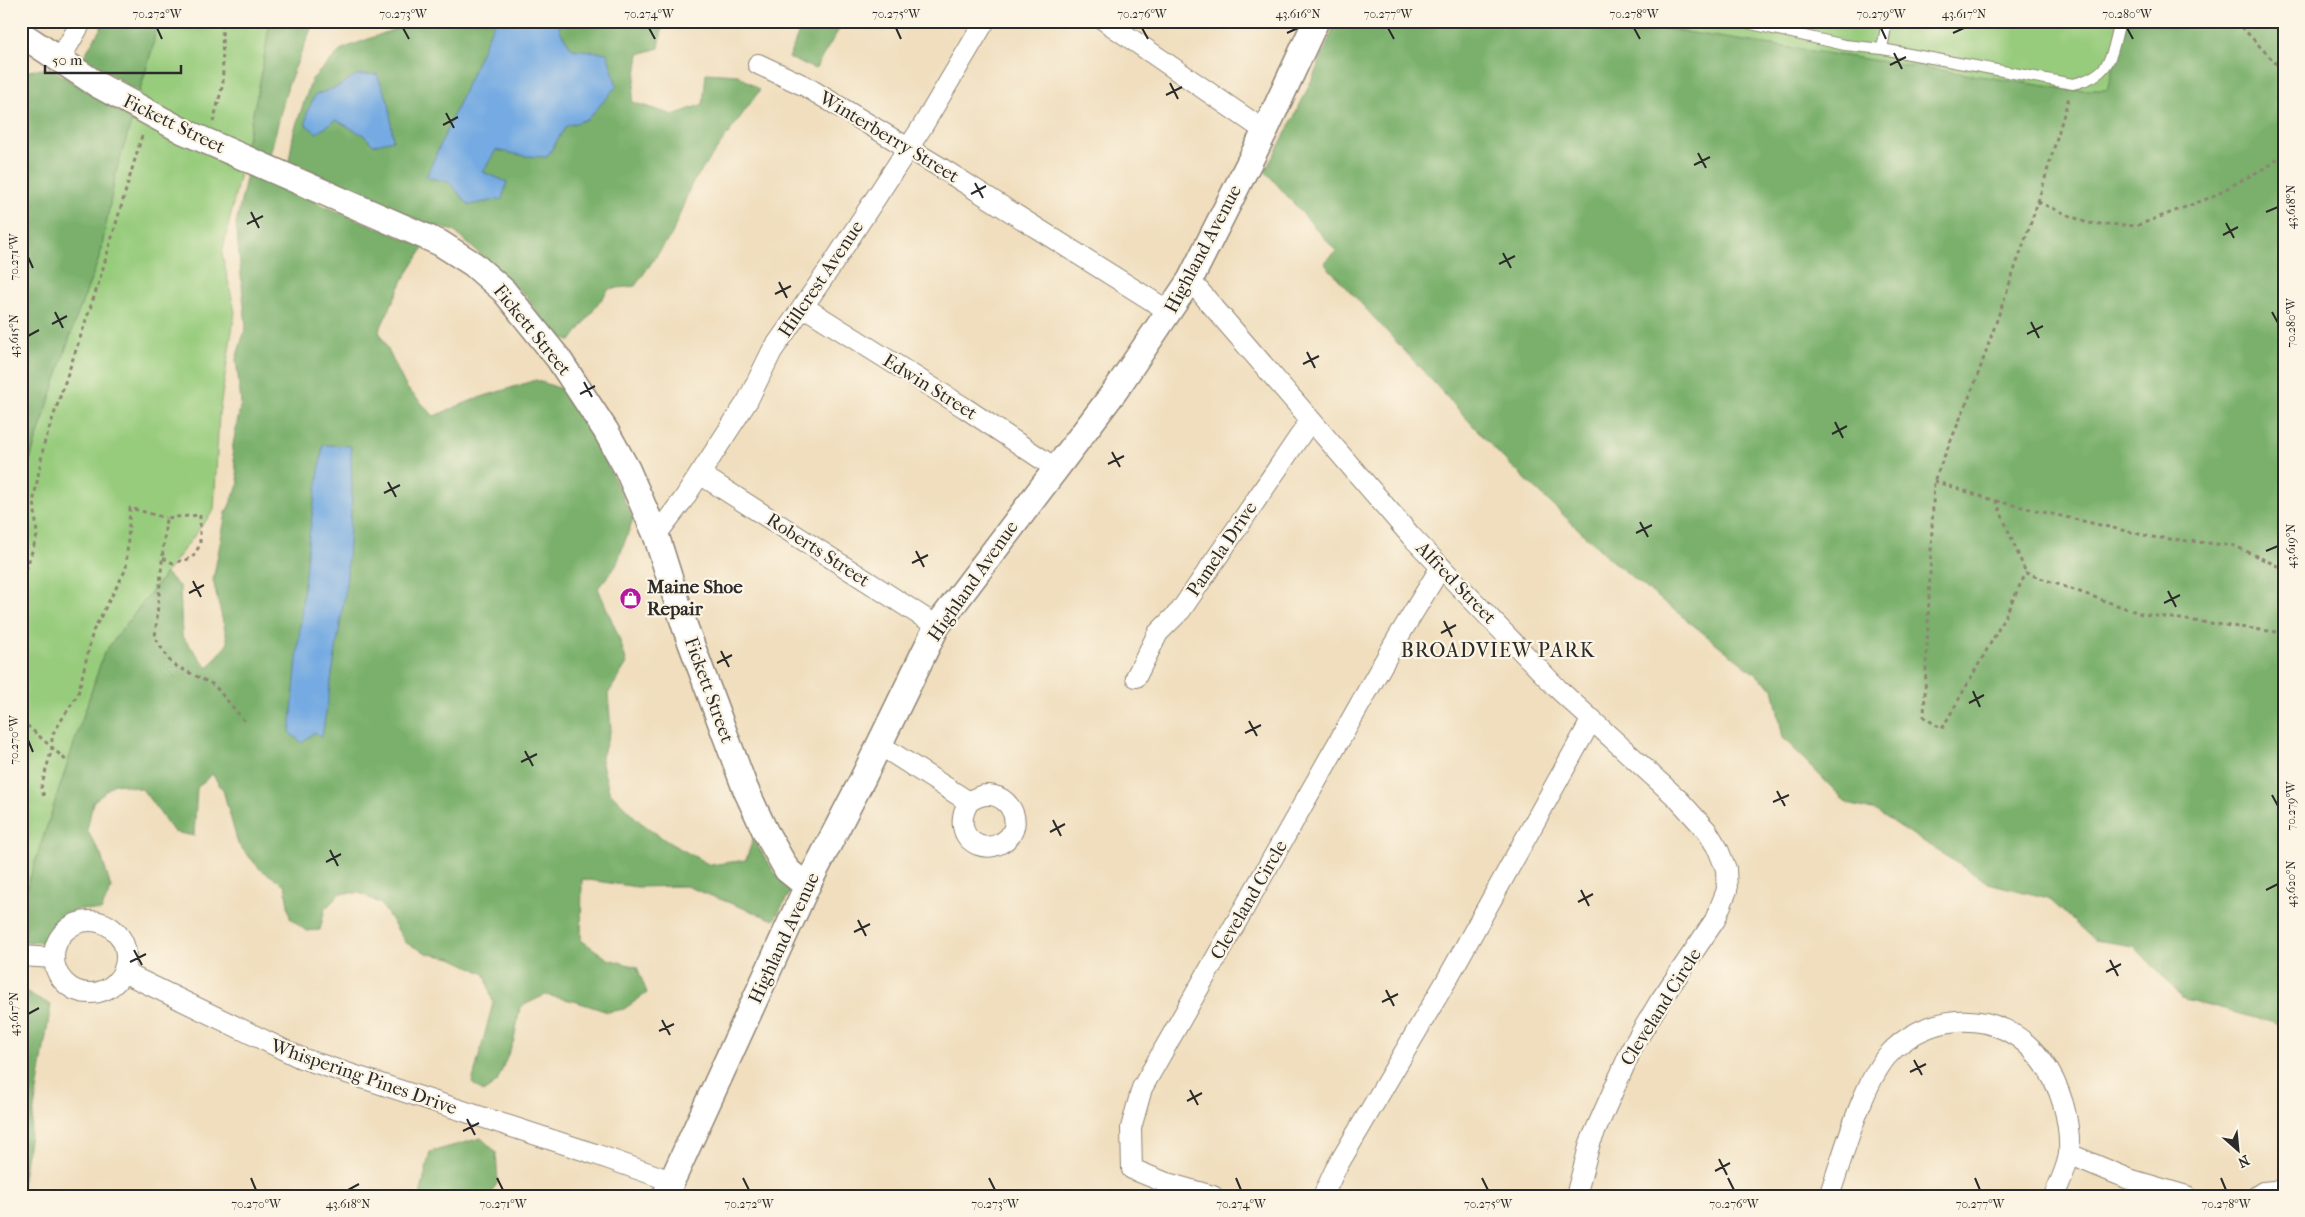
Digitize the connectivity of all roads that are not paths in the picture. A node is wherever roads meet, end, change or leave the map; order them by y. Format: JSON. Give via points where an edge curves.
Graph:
{"nodes":[{"id":1,"x":82,"y":21,"type":"edge"},
{"id":2,"x":985,"y":21,"type":"edge"},
{"id":3,"x":1104,"y":21,"type":"edge"},
{"id":4,"x":1316,"y":21,"type":"edge"},
{"id":5,"x":1738,"y":21,"type":"edge"},
{"id":6,"x":1887,"y":21,"type":"edge"},
{"id":7,"x":2120,"y":21,"type":"edge"},
{"id":8,"x":21,"y":34,"type":"edge"},
{"id":9,"x":1882,"y":50,"type":"junction"},
{"id":10,"x":60,"y":59,"type":"junction"},
{"id":11,"x":758,"y":64,"type":"dead end"},
{"id":12,"x":1265,"y":131,"type":"junction"},
{"id":13,"x":907,"y":148,"type":"junction"},
{"id":14,"x":1190,"y":280,"type":"junction"},
{"id":15,"x":804,"y":307,"type":"junction"},
{"id":16,"x":1170,"y":312,"type":"junction"},
{"id":17,"x":1310,"y":421,"type":"junction"},
{"id":18,"x":1055,"y":468,"type":"junction"},
{"id":19,"x":700,"y":474,"type":"junction"},
{"id":20,"x":656,"y":535,"type":"junction"},
{"id":21,"x":1441,"y":567,"type":"junction"},
{"id":22,"x":937,"y":626,"type":"junction"},
{"id":23,"x":1136,"y":678,"type":"dead end"},
{"id":24,"x":1592,"y":719,"type":"junction"},
{"id":25,"x":880,"y":744,"type":"junction"},
{"id":26,"x":969,"y":802,"type":"dead end"},
{"id":27,"x":1726,"y":876,"type":"joint"},
{"id":28,"x":808,"y":886,"type":"junction"},
{"id":29,"x":21,"y":956,"type":"edge"},
{"id":30,"x":54,"y":958,"type":"junction"},
{"id":31,"x":123,"y":972,"type":"junction"},
{"id":32,"x":2069,"y":1154,"type":"junction"},
{"id":33,"x":668,"y":1188,"type":"edge"},
{"id":34,"x":2284,"y":1190,"type":"edge"},
{"id":35,"x":1213,"y":1196,"type":"edge"},
{"id":36,"x":1323,"y":1196,"type":"edge"},
{"id":37,"x":1576,"y":1196,"type":"edge"},
{"id":38,"x":1829,"y":1196,"type":"edge"},
{"id":39,"x":2054,"y":1196,"type":"edge"},
{"id":40,"x":2187,"y":1196,"type":"edge"},
{"id":41,"x":2257,"y":1196,"type":"edge"}],
"edges":[{"from":1,"to":10,"type":"street"},
{"from":2,"to":13,"type":"street","name":"Hillcrest Avenue"},
{"from":3,"to":12,"type":"street"},
{"from":4,"to":12,"type":"street","name":"Highland Avenue"},
{"from":5,"to":9,"type":"lane"},
{"from":6,"to":9,"type":"lane"},
{"from":7,"to":9,"type":"lane","via":[[2109,63],[2101,73],[2073,84]]},
{"from":8,"to":10,"type":"street","name":"Fickett Street"},
{"from":10,"to":20,"type":"street","name":"Fickett Street","via":[[149,114],[440,243],[489,277],[517,307],[583,394],[627,469]]},
{"from":11,"to":13,"type":"street","name":"Winterberry Street","via":[[805,86]]},
{"from":12,"to":14,"type":"street","name":"Highland Avenue"},
{"from":13,"to":15,"type":"street","name":"Hillcrest Avenue"},
{"from":13,"to":16,"type":"street","name":"Winterberry Street"},
{"from":14,"to":16,"type":"street","name":"Highland Avenue"},
{"from":14,"to":17,"type":"street","name":"Alfred Street"},
{"from":15,"to":18,"type":"street","name":"Edwin Street"},
{"from":15,"to":19,"type":"street","name":"Hillcrest Avenue","via":[[772,351],[748,400]]},
{"from":16,"to":18,"type":"street","name":"Highland Avenue","via":[[1115,391]]},
{"from":17,"to":21,"type":"street","name":"Alfred Street"},
{"from":17,"to":23,"type":"street","name":"Pamela Drive","via":[[1181,610],[1158,633]]},
{"from":18,"to":22,"type":"street","name":"Highland Avenue"},
{"from":19,"to":20,"type":"street","name":"Hillcrest Avenue"},
{"from":19,"to":22,"type":"street","name":"Roberts Street"},
{"from":20,"to":28,"type":"street","name":"Fickett Street","via":[[685,627],[745,788],[787,870]]},
{"from":21,"to":24,"type":"street","name":"Alfred Street","via":[[1557,688]]},
{"from":21,"to":35,"type":"street","name":"Cleveland Circle","via":[[1142,1088],[1131,1128],[1132,1169]]},
{"from":22,"to":25,"type":"street","name":"Highland Avenue"},
{"from":24,"to":27,"type":"street","name":"Alfred Street","via":[[1707,830],[1718,849]]},
{"from":24,"to":36,"type":"street"},
{"from":25,"to":26,"type":"street"},
{"from":25,"to":28,"type":"street","name":"Highland Avenue"},
{"from":27,"to":37,"type":"street","name":"Cleveland Circle","via":[[1728,890],[1715,920],[1660,1001],[1610,1093],[1590,1143]]},
{"from":28,"to":33,"type":"street","name":"Highland Avenue"},
{"from":29,"to":30,"type":"street"},
{"from":30,"to":31,"type":"street","via":[[62,980],[83,993],[107,990]]},
{"from":30,"to":31,"type":"street","via":[[58,941],[69,927],[80,922],[103,923],[121,938],[126,955]]},
{"from":31,"to":33,"type":"street","name":"Whispering Pines Drive","via":[[300,1058],[595,1154]]},
{"from":32,"to":38,"type":"street","via":[[2065,1109],[2049,1068],[2035,1050],[2000,1027],[1981,1022],[1946,1022],[1914,1034],[1887,1056],[1868,1086]]},
{"from":32,"to":39,"type":"street"},
{"from":32,"to":40,"type":"street","via":[[2129,1179]]},
{"from":34,"to":41,"type":"street","via":[[2263,1192]]}]}
